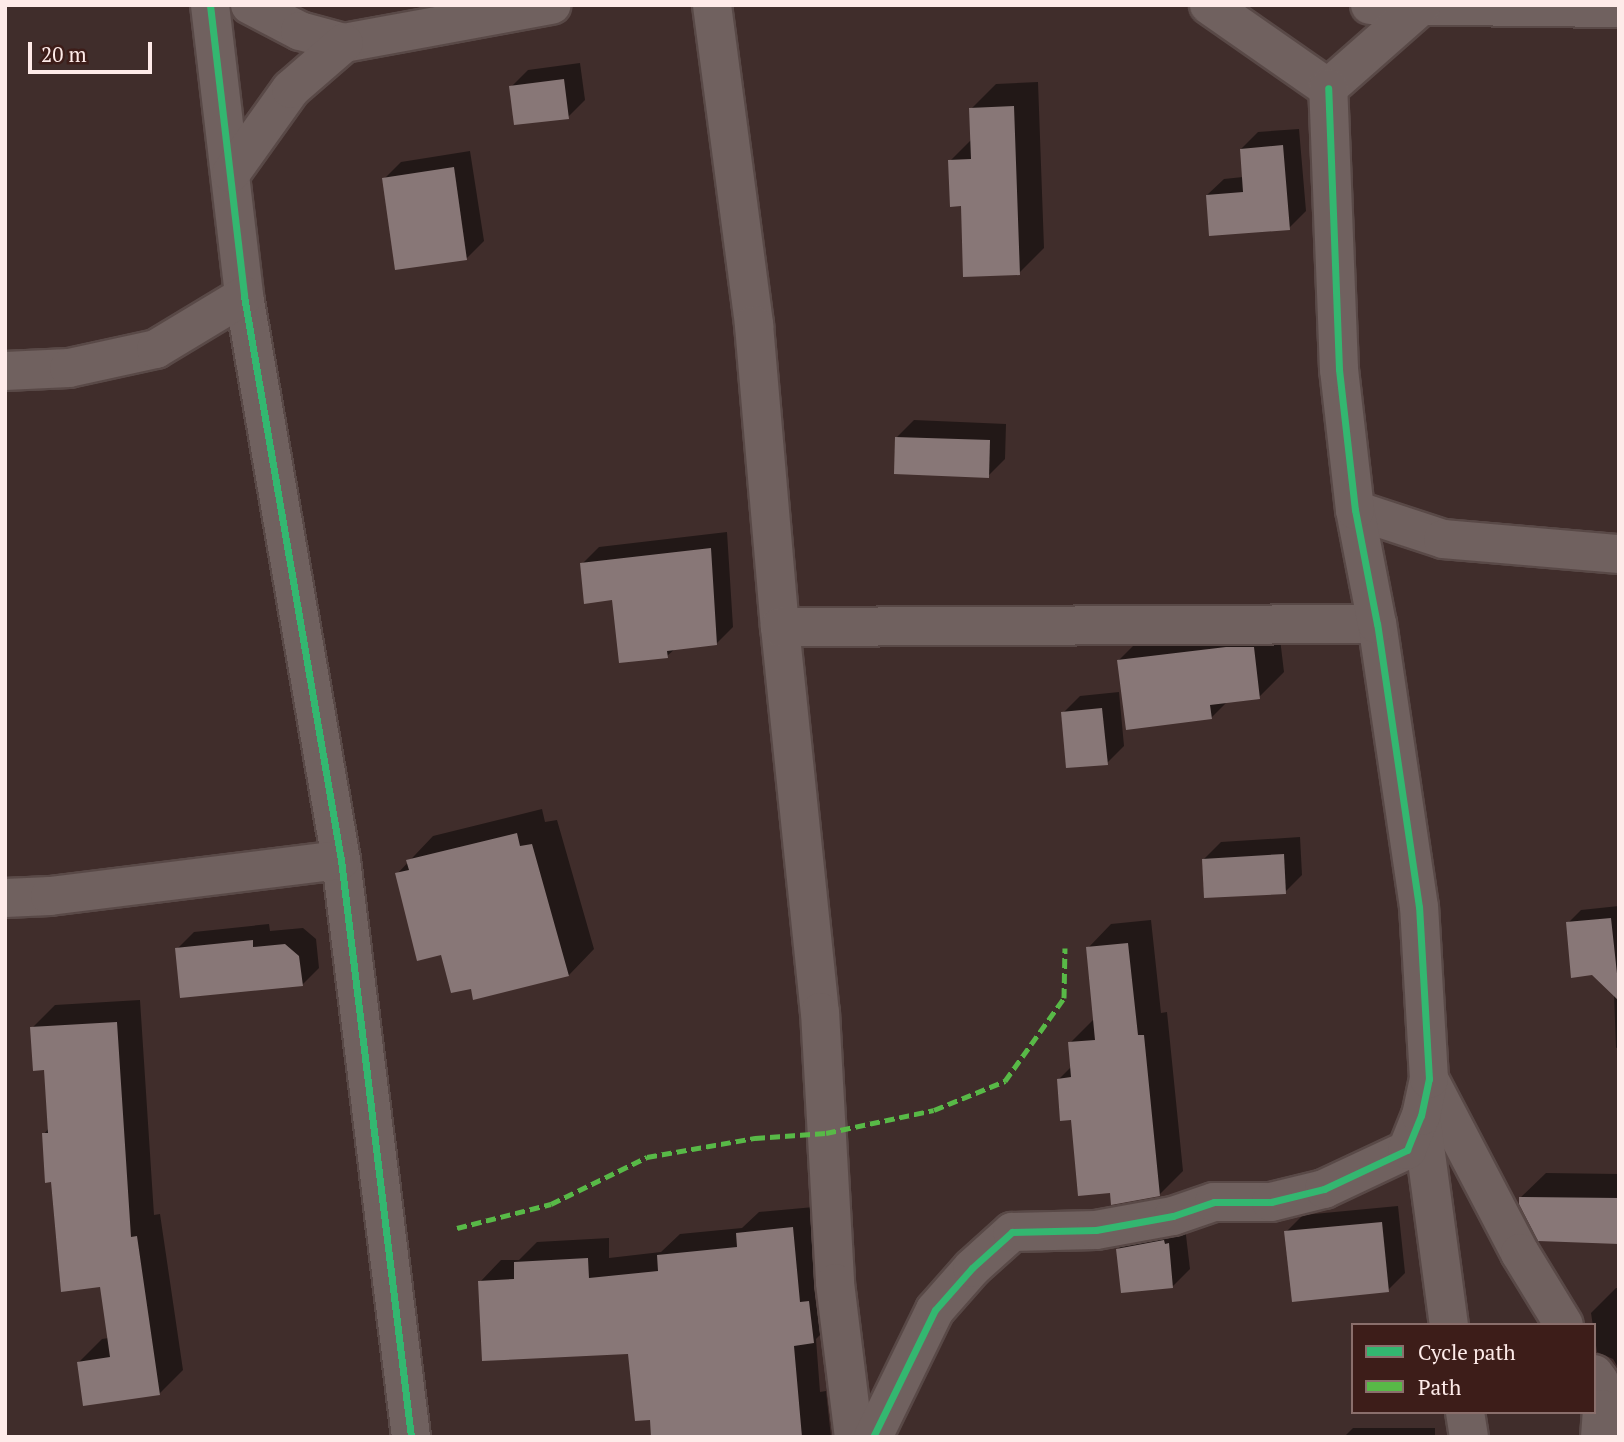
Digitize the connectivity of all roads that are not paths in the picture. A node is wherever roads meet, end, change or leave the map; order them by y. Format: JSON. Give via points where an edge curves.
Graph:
{"nodes":[{"id":1,"x":210,"y":5,"type":"edge"},
{"id":2,"x":250,"y":5,"type":"edge"},
{"id":3,"x":712,"y":5,"type":"edge"},
{"id":4,"x":1209,"y":5,"type":"edge"},
{"id":5,"x":1370,"y":5,"type":"edge"},
{"id":6,"x":531,"y":6,"type":"edge"},
{"id":7,"x":1420,"y":7,"type":"junction"},
{"id":8,"x":1619,"y":8,"type":"edge"},
{"id":9,"x":344,"y":43,"type":"junction"},
{"id":10,"x":1328,"y":88,"type":"junction"},
{"id":11,"x":231,"y":173,"type":"junction"},
{"id":12,"x":244,"y":296,"type":"junction"},
{"id":13,"x":5,"y":372,"type":"edge"},
{"id":14,"x":1355,"y":510,"type":"junction"},
{"id":15,"x":1619,"y":554,"type":"edge"},
{"id":16,"x":1377,"y":624,"type":"junction"},
{"id":17,"x":780,"y":627,"type":"junction"},
{"id":18,"x":341,"y":860,"type":"junction"},
{"id":19,"x":5,"y":898,"type":"edge"},
{"id":20,"x":1429,"y":1079,"type":"junction"},
{"id":21,"x":1421,"y":1116,"type":"junction"},
{"id":22,"x":1449,"y":1323,"type":"edge"},
{"id":23,"x":1563,"y":1323,"type":"edge"},
{"id":24,"x":1465,"y":1414,"type":"edge"},
{"id":25,"x":411,"y":1437,"type":"edge"},
{"id":26,"x":854,"y":1437,"type":"edge"},
{"id":27,"x":873,"y":1437,"type":"edge"},
{"id":28,"x":1469,"y":1437,"type":"edge"}],
"edges":[{"from":1,"to":11,"type":"street"},
{"from":2,"to":9,"type":"street","via":[[300,30]]},
{"from":3,"to":17,"type":"street","via":[[754,325]]},
{"from":4,"to":10,"type":"street"},
{"from":5,"to":7,"type":"street"},
{"from":6,"to":9,"type":"street"},
{"from":7,"to":8,"type":"street"},
{"from":7,"to":10,"type":"street"},
{"from":9,"to":11,"type":"street","via":[[291,89]]},
{"from":10,"to":14,"type":"street","via":[[1339,369]]},
{"from":11,"to":12,"type":"street"},
{"from":12,"to":13,"type":"street","via":[[156,349],[69,368]]},
{"from":12,"to":18,"type":"street"},
{"from":14,"to":15,"type":"street","via":[[1443,539]]},
{"from":14,"to":16,"type":"street"},
{"from":16,"to":17,"type":"street"},
{"from":16,"to":20,"type":"street","via":[[1419,907]]},
{"from":17,"to":26,"type":"street","via":[[820,1012],[835,1283]]},
{"from":18,"to":19,"type":"street"},
{"from":18,"to":25,"type":"street"},
{"from":20,"to":21,"type":"street"},
{"from":20,"to":23,"type":"street","via":[[1520,1253]]},
{"from":21,"to":22,"type":"street"},
{"from":21,"to":27,"type":"street","via":[[1407,1150],[1324,1189],[1271,1202],[1214,1202],[1173,1216],[1096,1230],[1012,1232],[934,1310]]},
{"from":24,"to":28,"type":"street"}]}
